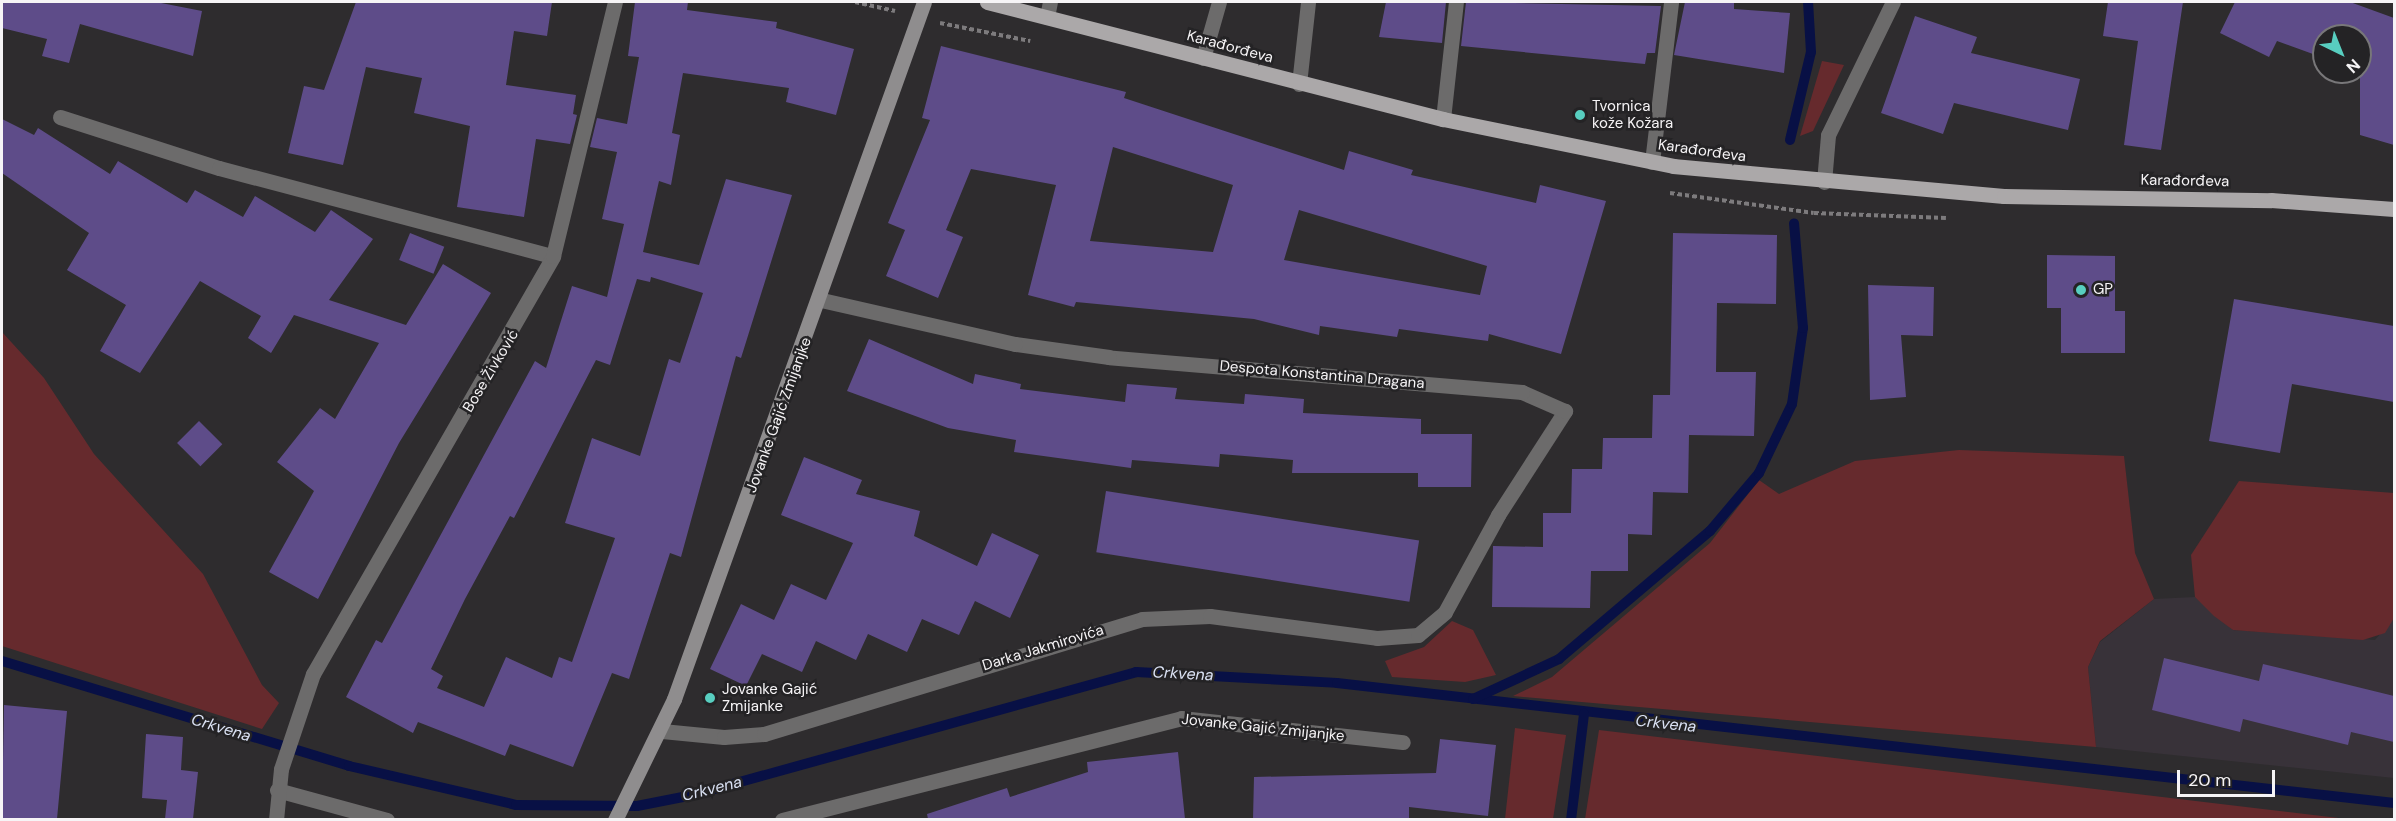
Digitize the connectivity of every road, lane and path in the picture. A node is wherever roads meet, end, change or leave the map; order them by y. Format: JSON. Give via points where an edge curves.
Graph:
{"nodes":[{"id":1,"x":615,"y":2,"type":"edge"},
{"id":2,"x":924,"y":2,"type":"edge"},
{"id":3,"x":987,"y":2,"type":"edge"},
{"id":4,"x":1050,"y":2,"type":"edge"},
{"id":5,"x":1219,"y":2,"type":"edge"},
{"id":6,"x":1308,"y":2,"type":"edge"},
{"id":7,"x":1456,"y":2,"type":"edge"},
{"id":8,"x":1671,"y":2,"type":"edge"},
{"id":9,"x":1893,"y":2,"type":"edge"},
{"id":10,"x":1047,"y":17,"type":"junction"},
{"id":11,"x":1203,"y":58,"type":"junction"},
{"id":12,"x":1299,"y":84,"type":"junction"},
{"id":13,"x":60,"y":117,"type":"dead end"},
{"id":14,"x":1443,"y":119,"type":"junction"},
{"id":15,"x":1652,"y":162,"type":"junction"},
{"id":16,"x":1824,"y":182,"type":"junction"},
{"id":17,"x":2394,"y":209,"type":"edge"},
{"id":18,"x":553,"y":256,"type":"junction"},
{"id":19,"x":822,"y":300,"type":"junction"},
{"id":20,"x":1430,"y":629,"type":"joint"},
{"id":21,"x":662,"y":731,"type":"junction"},
{"id":22,"x":1403,"y":742,"type":"dead end"},
{"id":23,"x":277,"y":790,"type":"junction"},
{"id":24,"x":812,"y":816,"type":"edge"},
{"id":25,"x":276,"y":819,"type":"edge"},
{"id":26,"x":387,"y":819,"type":"edge"},
{"id":27,"x":615,"y":819,"type":"edge"},
{"id":28,"x":782,"y":819,"type":"edge"}],
"edges":[{"from":1,"to":18,"type":"street","name":"Bose Živković"},
{"from":2,"to":19,"type":"street","name":"Jovanke Gajić Zmijanjke"},
{"from":3,"to":10,"type":"main road","name":"Karađorđeva"},
{"from":4,"to":10,"type":"street"},
{"from":5,"to":11,"type":"street"},
{"from":6,"to":12,"type":"street"},
{"from":7,"to":14,"type":"street"},
{"from":8,"to":15,"type":"street"},
{"from":9,"to":16,"type":"street","via":[[1828,135]]},
{"from":10,"to":11,"type":"main road","name":"Karađorđeva"},
{"from":11,"to":12,"type":"main road","name":"Karađorđeva"},
{"from":12,"to":14,"type":"main road","name":"Karađorđeva"},
{"from":13,"to":18,"type":"street","via":[[219,168]]},
{"from":14,"to":15,"type":"main road","name":"Karađorđeva"},
{"from":15,"to":16,"type":"main road","name":"Karađorđeva"},
{"from":16,"to":17,"type":"main road","name":"Karađorđeva","via":[[2004,196],[2271,200]]},
{"from":18,"to":23,"type":"street","name":"Bose Živković","via":[[334,635],[297,712]]},
{"from":19,"to":20,"type":"street","name":"Despota Konstantina Dragana","via":[[966,336],[1109,357],[1522,392],[1546,399],[1565,411],[1498,515],[1445,612]]},
{"from":19,"to":21,"type":"street","name":"Jovanke Gajić Zmijanjke"},
{"from":20,"to":21,"type":"street","name":"Darka Jakmirovića","via":[[1407,638],[1377,638],[1210,616],[1153,618],[764,734],[724,737]]},
{"from":21,"to":27,"type":"street","name":"Jovanke Gajić Zmijanjke"},
{"from":22,"to":24,"type":"street","name":"Jovanke Gajić Zmijanjke","via":[[1181,718]]},
{"from":23,"to":25,"type":"street"},
{"from":23,"to":26,"type":"street"},
{"from":24,"to":28,"type":"street","name":"Jovanke Gajić Zmijanjke"}]}
